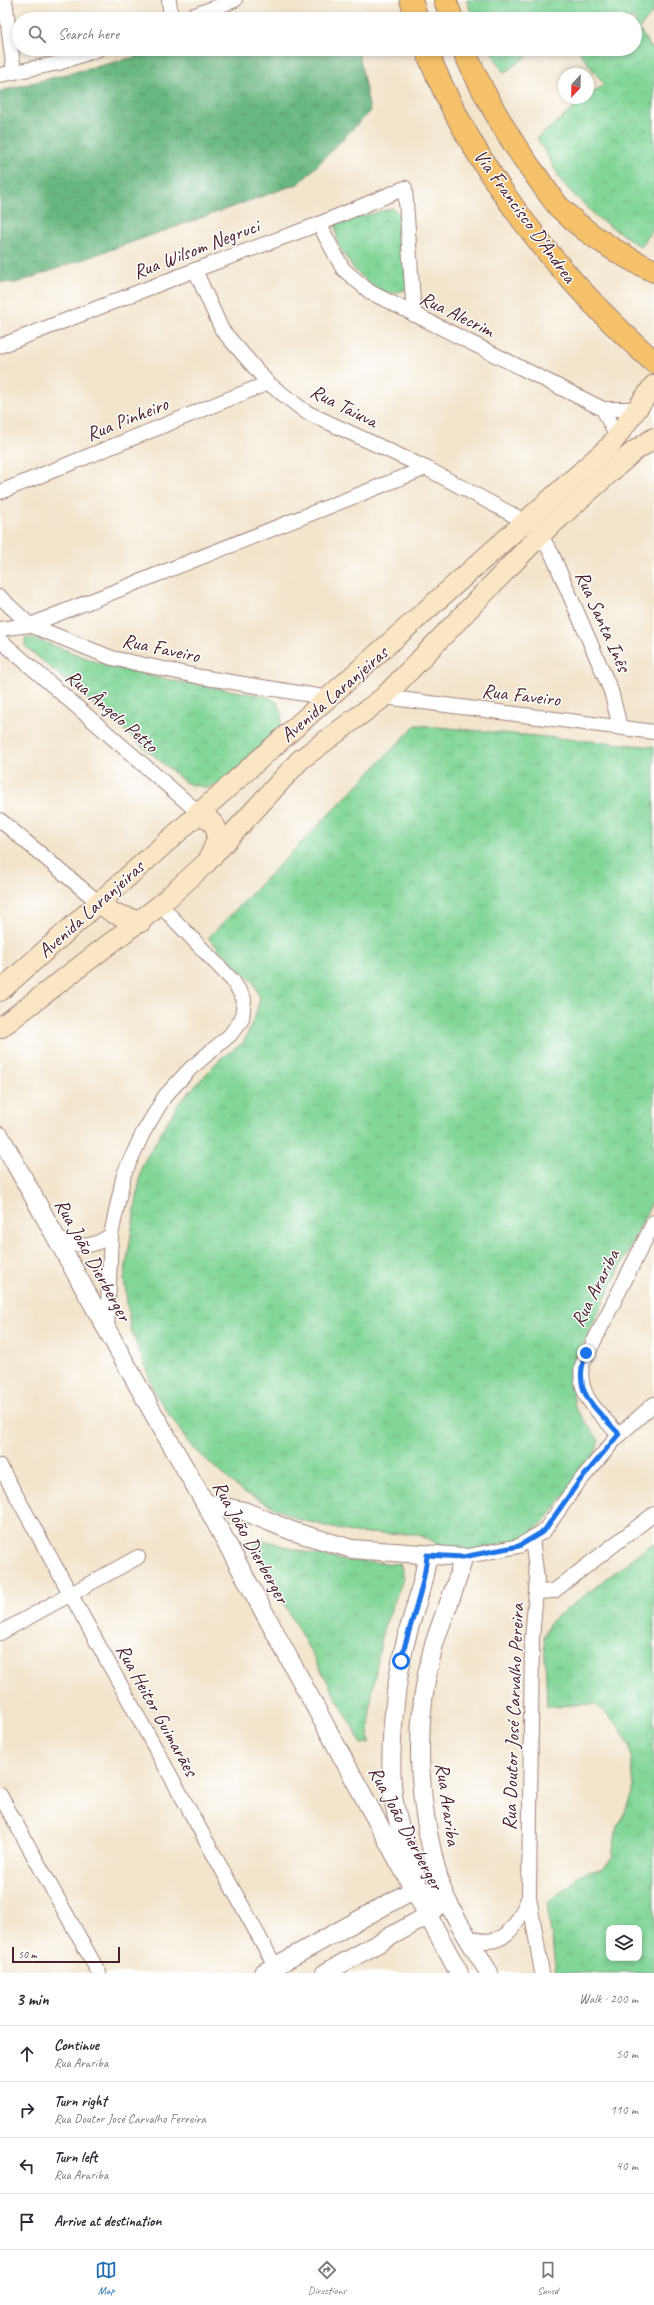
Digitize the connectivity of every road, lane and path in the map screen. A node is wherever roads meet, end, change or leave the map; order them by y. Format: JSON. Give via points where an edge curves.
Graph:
{"nodes":[{"id":1,"x":5,"y":0,"type":"edge"},
{"id":2,"x":169,"y":0,"type":"edge"},
{"id":3,"x":235,"y":0,"type":"edge"},
{"id":4,"x":410,"y":0,"type":"edge"},
{"id":5,"x":445,"y":0,"type":"edge"},
{"id":6,"x":170,"y":12,"type":"edge"},
{"id":7,"x":203,"y":12,"type":"edge"},
{"id":8,"x":414,"y":12,"type":"edge"},
{"id":9,"x":449,"y":12,"type":"edge"},
{"id":10,"x":79,"y":56,"type":"edge"},
{"id":11,"x":429,"y":56,"type":"edge"},
{"id":12,"x":466,"y":56,"type":"edge"},
{"id":13,"x":14,"y":72,"type":"junction"},
{"id":14,"x":0,"y":75,"type":"edge"},
{"id":15,"x":319,"y":224,"type":"junction"},
{"id":16,"x":195,"y":270,"type":"junction"},
{"id":17,"x":654,"y":272,"type":"edge"},
{"id":18,"x":414,"y":315,"type":"junction"},
{"id":19,"x":0,"y":346,"type":"edge"},
{"id":20,"x":654,"y":362,"type":"edge"},
{"id":21,"x":268,"y":383,"type":"junction"},
{"id":22,"x":654,"y":385,"type":"edge"},
{"id":23,"x":603,"y":409,"type":"junction"},
{"id":24,"x":638,"y":409,"type":"junction"},
{"id":25,"x":617,"y":437,"type":"junction"},
{"id":26,"x":654,"y":438,"type":"edge"},
{"id":27,"x":426,"y":468,"type":"junction"},
{"id":28,"x":0,"y":492,"type":"edge"},
{"id":29,"x":533,"y":528,"type":"junction"},
{"id":30,"x":0,"y":597,"type":"edge"},
{"id":31,"x":30,"y":625,"type":"junction"},
{"id":32,"x":0,"y":629,"type":"edge"},
{"id":33,"x":0,"y":640,"type":"edge"},
{"id":34,"x":384,"y":697,"type":"junction"},
{"id":35,"x":330,"y":698,"type":"junction"},
{"id":36,"x":620,"y":727,"type":"junction"},
{"id":37,"x":654,"y":732,"type":"edge"},
{"id":38,"x":198,"y":812,"type":"junction"},
{"id":39,"x":0,"y":820,"type":"edge"},
{"id":40,"x":206,"y":863,"type":"junction"},
{"id":41,"x":98,"y":902,"type":"junction"},
{"id":42,"x":160,"y":905,"type":"junction"},
{"id":43,"x":141,"y":922,"type":"junction"},
{"id":44,"x":0,"y":991,"type":"edge"},
{"id":45,"x":0,"y":1028,"type":"edge"},
{"id":46,"x":0,"y":1136,"type":"edge"},
{"id":47,"x":654,"y":1222,"type":"edge"},
{"id":48,"x":111,"y":1235,"type":"junction"},
{"id":49,"x":57,"y":1239,"type":"junction"},
{"id":50,"x":107,"y":1330,"type":"junction"},
{"id":51,"x":654,"y":1404,"type":"edge"},
{"id":52,"x":619,"y":1434,"type":"junction"},
{"id":53,"x":0,"y":1466,"type":"edge"},
{"id":54,"x":205,"y":1503,"type":"junction"},
{"id":55,"x":654,"y":1514,"type":"edge"},
{"id":56,"x":532,"y":1538,"type":"junction"},
{"id":57,"x":427,"y":1555,"type":"junction"},
{"id":58,"x":463,"y":1557,"type":"junction"},
{"id":59,"x":138,"y":1558,"type":"dead end"},
{"id":60,"x":537,"y":1592,"type":"junction"},
{"id":61,"x":70,"y":1594,"type":"junction"},
{"id":62,"x":0,"y":1633,"type":"edge"},
{"id":63,"x":0,"y":1794,"type":"edge"},
{"id":64,"x":413,"y":1890,"type":"junction"},
{"id":65,"x":443,"y":1893,"type":"junction"},
{"id":66,"x":529,"y":1896,"type":"junction"},
{"id":67,"x":427,"y":1916,"type":"junction"},
{"id":68,"x":468,"y":1937,"type":"junction"},
{"id":69,"x":272,"y":1971,"type":"edge"},
{"id":70,"x":99,"y":1973,"type":"edge"},
{"id":71,"x":325,"y":1973,"type":"edge"},
{"id":72,"x":459,"y":1973,"type":"edge"},
{"id":73,"x":489,"y":1973,"type":"edge"},
{"id":74,"x":542,"y":1973,"type":"edge"}],
"edges":[{"from":1,"to":13,"type":"street"},
{"from":2,"to":6,"type":"street"},
{"from":3,"to":7,"type":"street"},
{"from":4,"to":8,"type":"highway"},
{"from":5,"to":9,"type":"highway"},
{"from":10,"to":13,"type":"street","via":[[59,63]]},
{"from":11,"to":20,"type":"highway","name":"Via Francisco D'Andrea","via":[[449,103],[500,189],[580,290]]},
{"from":12,"to":17,"type":"highway","name":"Via Francisco D'Andrea","via":[[487,100],[524,160],[558,206],[625,257]]},
{"from":13,"to":14,"type":"street"},
{"from":15,"to":16,"type":"street","name":"Rua Wilsom Negruci"},
{"from":15,"to":18,"type":"street","name":"Rua Alecrim","via":[[343,269],[370,292]]},
{"from":15,"to":18,"type":"street","name":"Rua Wilsom Negruci","via":[[405,188]]},
{"from":16,"to":19,"type":"street","name":"Rua Wilsom Negruci"},
{"from":16,"to":21,"type":"street","name":"Rua Taiuva","via":[[222,330]]},
{"from":18,"to":23,"type":"street","name":"Rua Alecrim"},
{"from":21,"to":27,"type":"street","name":"Rua Taiuva","via":[[306,412]]},
{"from":21,"to":28,"type":"street","name":"Rua Pinheiro"},
{"from":22,"to":24,"type":"main road","name":"Avenida Laranjeiras"},
{"from":23,"to":24,"type":"street","name":"Rua Alecrim"},
{"from":23,"to":25,"type":"street"},
{"from":24,"to":25,"type":"main road","name":"Avenida Laranjeiras"},
{"from":25,"to":29,"type":"main road","name":"Avenida Laranjeiras"},
{"from":26,"to":29,"type":"main road","name":"Avenida Laranjeiras"},
{"from":27,"to":29,"type":"street","name":"Rua Taiuva"},
{"from":27,"to":31,"type":"street"},
{"from":29,"to":34,"type":"main road","name":"Avenida Laranjeiras"},
{"from":29,"to":35,"type":"main road","name":"Avenida Laranjeiras"},
{"from":29,"to":36,"type":"street","name":"Rua Santa Inês","via":[[552,554],[611,691]]},
{"from":30,"to":31,"type":"street","name":"Rua Faveiro"},
{"from":31,"to":32,"type":"street"},
{"from":31,"to":35,"type":"street","name":"Rua Faveiro","via":[[112,658],[201,677]]},
{"from":33,"to":38,"type":"street","name":"Rua Ângelo Petto"},
{"from":34,"to":36,"type":"street","name":"Rua Faveiro"},
{"from":34,"to":40,"type":"main road","name":"Avenida Laranjeiras","via":[[300,760]]},
{"from":35,"to":38,"type":"main road","name":"Avenida Laranjeiras"},
{"from":36,"to":37,"type":"street","name":"Rua Faveiro"},
{"from":38,"to":40,"type":"main road","via":[[212,820],[217,830],[217,840]]},
{"from":38,"to":41,"type":"main road","name":"Avenida Laranjeiras"},
{"from":39,"to":41,"type":"street"},
{"from":40,"to":42,"type":"main road","name":"Avenida Laranjeiras"},
{"from":41,"to":43,"type":"main road","via":[[114,912]]},
{"from":41,"to":44,"type":"main road","name":"Avenida Laranjeiras"},
{"from":42,"to":43,"type":"main road","name":"Avenida Laranjeiras"},
{"from":42,"to":48,"type":"street","via":[[233,981],[244,999],[242,1019],[230,1035],[190,1069],[165,1096],[143,1132],[124,1174]]},
{"from":43,"to":45,"type":"main road","name":"Avenida Laranjeiras"},
{"from":46,"to":49,"type":"street","name":"Rua João Dierberger"},
{"from":47,"to":52,"type":"street","name":"Rua Arariba","via":[[582,1365],[580,1377],[585,1396]]},
{"from":48,"to":49,"type":"street","via":[[99,1243],[82,1247]]},
{"from":48,"to":50,"type":"street"},
{"from":49,"to":50,"type":"street","name":"Rua João Dierberger"},
{"from":50,"to":54,"type":"street","name":"Rua João Dierberger"},
{"from":51,"to":52,"type":"street"},
{"from":52,"to":56,"type":"street","via":[[578,1483],[544,1531]]},
{"from":53,"to":61,"type":"street","name":"Rua Heitor Guimarães"},
{"from":54,"to":57,"type":"street","via":[[244,1511],[292,1531],[352,1549]]},
{"from":54,"to":64,"type":"street","name":"Rua João Dierberger"},
{"from":55,"to":60,"type":"street","via":[[554,1591]]},
{"from":56,"to":58,"type":"street","via":[[519,1546]]},
{"from":56,"to":60,"type":"street","name":"Rua Doutor José Carvalho Pereira","via":[[536,1558]]},
{"from":57,"to":58,"type":"street"},
{"from":57,"to":64,"type":"street","via":[[425,1577],[401,1661],[392,1749],[396,1811],[417,1879]]},
{"from":58,"to":65,"type":"street","name":"Rua Arariba","via":[[460,1575],[439,1626],[432,1652],[420,1726],[419,1761],[425,1816]]},
{"from":59,"to":61,"type":"street"},
{"from":60,"to":66,"type":"street","name":"Rua Doutor José Carvalho Pereira","via":[[532,1647]]},
{"from":61,"to":62,"type":"street"},
{"from":61,"to":69,"type":"street","name":"Rua Heitor Guimarães"},
{"from":63,"to":70,"type":"street"},
{"from":64,"to":65,"type":"street"},
{"from":64,"to":67,"type":"street","name":"Rua João Dierberger"},
{"from":64,"to":69,"type":"street"},
{"from":65,"to":67,"type":"street","via":[[436,1907]]},
{"from":65,"to":68,"type":"street","name":"Rua João Dierberger"},
{"from":66,"to":68,"type":"street","name":"Rua Doutor José Carvalho Pereira","via":[[519,1921],[509,1933],[494,1941]]},
{"from":66,"to":74,"type":"street","name":"Rua Doutor José Carvalho Pereira"},
{"from":67,"to":71,"type":"street"},
{"from":67,"to":72,"type":"street","name":"Rua João Dierberger"},
{"from":68,"to":73,"type":"street","name":"Rua João Dierberger"}]}
